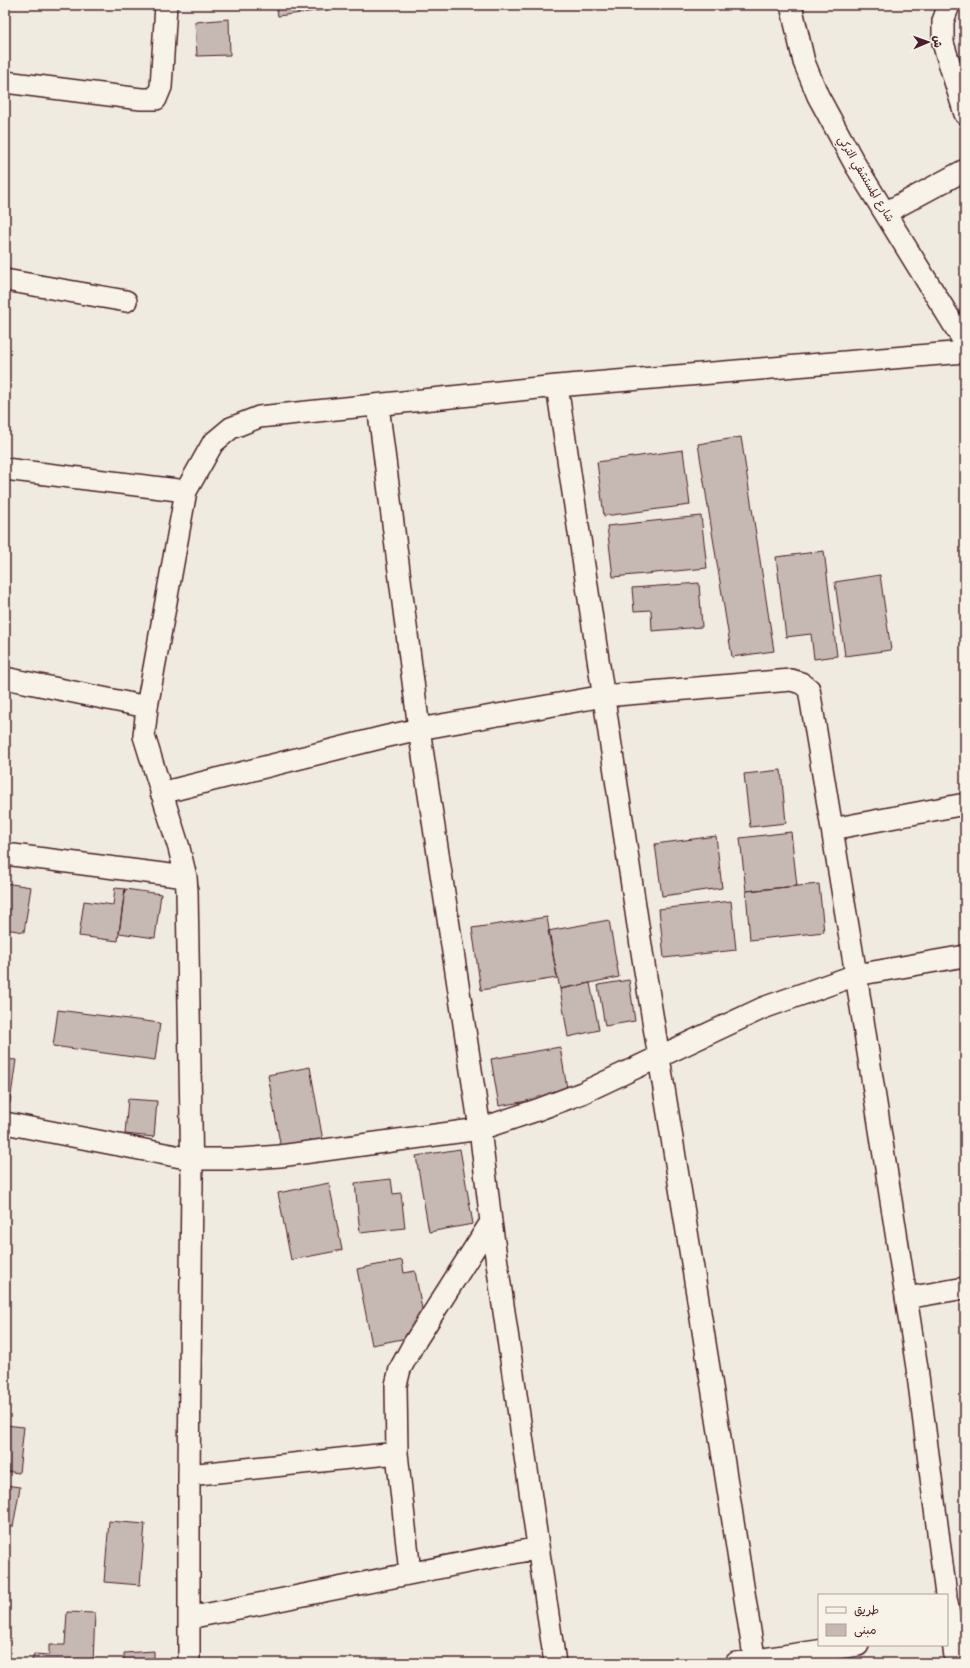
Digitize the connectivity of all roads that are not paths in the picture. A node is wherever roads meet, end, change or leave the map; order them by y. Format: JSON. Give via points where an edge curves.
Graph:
{"nodes":[{"id":1,"x":166,"y":5,"type":"edge"},
{"id":2,"x":791,"y":5,"type":"edge"},
{"id":3,"x":949,"y":5,"type":"edge"},
{"id":4,"x":5,"y":82,"type":"edge"},
{"id":5,"x":965,"y":114,"type":"edge"},
{"id":6,"x":965,"y":170,"type":"edge"},
{"id":7,"x":886,"y":213,"type":"junction"},
{"id":8,"x":5,"y":280,"type":"edge"},
{"id":9,"x":126,"y":301,"type":"dead end"},
{"id":10,"x":965,"y":343,"type":"edge"},
{"id":11,"x":965,"y":352,"type":"edge"},
{"id":12,"x":558,"y":386,"type":"junction"},
{"id":13,"x":378,"y":405,"type":"junction"},
{"id":14,"x":5,"y":469,"type":"edge"},
{"id":15,"x":186,"y":490,"type":"junction"},
{"id":16,"x":5,"y":678,"type":"edge"},
{"id":17,"x":604,"y":696,"type":"junction"},
{"id":18,"x":147,"y":707,"type":"junction"},
{"id":19,"x":419,"y":729,"type":"junction"},
{"id":20,"x":161,"y":793,"type":"junction"},
{"id":21,"x":965,"y":804,"type":"edge"},
{"id":22,"x":832,"y":829,"type":"junction"},
{"id":23,"x":5,"y":854,"type":"edge"},
{"id":24,"x":186,"y":877,"type":"junction"},
{"id":25,"x":965,"y":956,"type":"edge"},
{"id":26,"x":856,"y":975,"type":"junction"},
{"id":27,"x":658,"y":1056,"type":"junction"},
{"id":28,"x":5,"y":1123,"type":"edge"},
{"id":29,"x":480,"y":1129,"type":"junction"},
{"id":30,"x":191,"y":1159,"type":"junction"},
{"id":31,"x":491,"y":1222,"type":"junction"},
{"id":32,"x":965,"y":1288,"type":"edge"},
{"id":33,"x":906,"y":1298,"type":"junction"},
{"id":34,"x":397,"y":1453,"type":"junction"},
{"id":35,"x":189,"y":1475,"type":"junction"},
{"id":36,"x":538,"y":1548,"type":"junction"},
{"id":37,"x":410,"y":1573,"type":"junction"},
{"id":38,"x":946,"y":1594,"type":"edge"},
{"id":39,"x":948,"y":1606,"type":"edge"},
{"id":40,"x":189,"y":1618,"type":"junction"},
{"id":41,"x":954,"y":1631,"type":"edge"},
{"id":42,"x":852,"y":1646,"type":"edge"},
{"id":43,"x":749,"y":1662,"type":"edge"},
{"id":44,"x":189,"y":1663,"type":"edge"},
{"id":45,"x":554,"y":1663,"type":"edge"},
{"id":46,"x":956,"y":1663,"type":"edge"}],
"edges":[{"from":1,"to":4,"type":"street","via":[[161,87],[156,99]]},
{"from":2,"to":7,"type":"street","name":"شارع المستشفي التركي","via":[[804,62],[818,96],[856,166]]},
{"from":3,"to":5,"type":"street","via":[[943,21],[943,43]]},
{"from":6,"to":7,"type":"street"},
{"from":7,"to":10,"type":"street","name":"شارع المستشفي التركي"},
{"from":8,"to":9,"type":"street"},
{"from":11,"to":12,"type":"street"},
{"from":12,"to":13,"type":"street"},
{"from":12,"to":17,"type":"street"},
{"from":13,"to":15,"type":"street","via":[[259,418],[231,428],[213,443]]},
{"from":13,"to":19,"type":"street"},
{"from":14,"to":15,"type":"street"},
{"from":15,"to":18,"type":"street"},
{"from":16,"to":18,"type":"street"},
{"from":17,"to":19,"type":"street"},
{"from":17,"to":22,"type":"street","via":[[791,680],[800,683],[809,689]]},
{"from":17,"to":27,"type":"street"},
{"from":18,"to":20,"type":"street","via":[[144,736]]},
{"from":19,"to":20,"type":"street"},
{"from":19,"to":29,"type":"street"},
{"from":20,"to":24,"type":"street"},
{"from":21,"to":22,"type":"street"},
{"from":22,"to":26,"type":"street"},
{"from":23,"to":24,"type":"street"},
{"from":24,"to":30,"type":"street"},
{"from":25,"to":26,"type":"street"},
{"from":26,"to":27,"type":"street","via":[[763,1008]]},
{"from":26,"to":33,"type":"street"},
{"from":27,"to":29,"type":"street","via":[[582,1093]]},
{"from":27,"to":43,"type":"street"},
{"from":28,"to":30,"type":"street"},
{"from":29,"to":30,"type":"street","via":[[280,1156]]},
{"from":29,"to":31,"type":"street"},
{"from":30,"to":35,"type":"street"},
{"from":31,"to":34,"type":"street","via":[[400,1369],[396,1385]]},
{"from":31,"to":36,"type":"street"},
{"from":32,"to":33,"type":"street"},
{"from":33,"to":38,"type":"street"},
{"from":34,"to":35,"type":"street"},
{"from":34,"to":37,"type":"street"},
{"from":35,"to":40,"type":"street"},
{"from":36,"to":37,"type":"street"},
{"from":36,"to":45,"type":"street"},
{"from":37,"to":40,"type":"street"},
{"from":39,"to":41,"type":"street"},
{"from":40,"to":44,"type":"street"},
{"from":41,"to":46,"type":"street"},
{"from":42,"to":43,"type":"street"}]}
